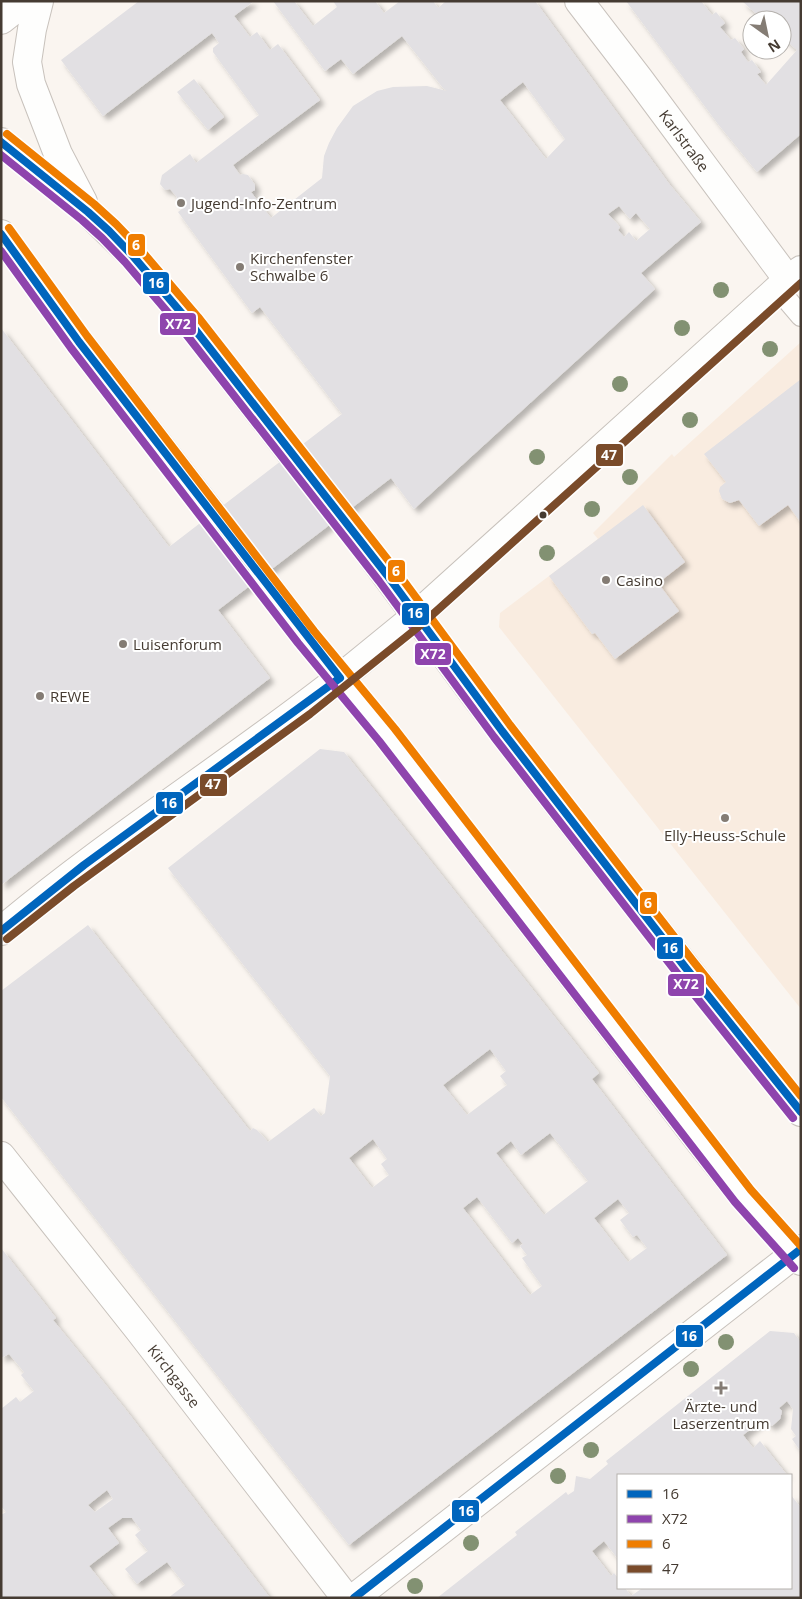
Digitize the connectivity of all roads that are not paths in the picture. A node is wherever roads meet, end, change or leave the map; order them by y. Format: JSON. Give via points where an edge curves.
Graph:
{"nodes":[{"id":1,"x":25,"y":1,"type":"edge"},
{"id":2,"x":39,"y":1,"type":"edge"},
{"id":3,"x":579,"y":1,"type":"edge"},
{"id":4,"x":1,"y":20,"type":"edge"},
{"id":5,"x":7,"y":150,"type":"edge"},
{"id":6,"x":88,"y":212,"type":"junction"},
{"id":7,"x":1,"y":234,"type":"edge"},
{"id":8,"x":789,"y":280,"type":"edge"},
{"id":9,"x":801,"y":316,"type":"edge"},
{"id":10,"x":291,"y":453,"type":"tunnel mouth"},
{"id":11,"x":212,"y":514,"type":"tunnel mouth"},
{"id":12,"x":341,"y":516,"type":"tunnel mouth"},
{"id":13,"x":260,"y":578,"type":"tunnel mouth"},
{"id":14,"x":416,"y":616,"type":"junction"},
{"id":15,"x":340,"y":678,"type":"junction"},
{"id":16,"x":1,"y":931,"type":"edge"},
{"id":17,"x":801,"y":1112,"type":"edge"},
{"id":18,"x":1,"y":1156,"type":"edge"},
{"id":19,"x":799,"y":1255,"type":"edge"},
{"id":20,"x":346,"y":1598,"type":"edge"},
{"id":21,"x":354,"y":1598,"type":"edge"}],
"edges":[{"from":1,"to":4,"type":"main road"},
{"from":2,"to":6,"type":"main road","via":[[27,62],[31,84],[58,154]]},
{"from":3,"to":8,"type":"main road","name":"Karlstraße"},
{"from":5,"to":6,"type":"main road"},
{"from":6,"to":10,"type":"main road","via":[[132,255],[190,323]]},
{"from":7,"to":11,"type":"main road","via":[[79,342]]},
{"from":8,"to":9,"type":"lane"},
{"from":8,"to":14,"type":"main road"},
{"from":12,"to":14,"type":"main road"},
{"from":13,"to":15,"type":"main road"},
{"from":14,"to":15,"type":"main road"},
{"from":14,"to":17,"type":"main road","via":[[685,967]]},
{"from":15,"to":16,"type":"main road"},
{"from":15,"to":19,"type":"main road","via":[[707,1150]]},
{"from":18,"to":20,"type":"main road","name":"Kirchgasse"},
{"from":19,"to":21,"type":"main road"}]}
